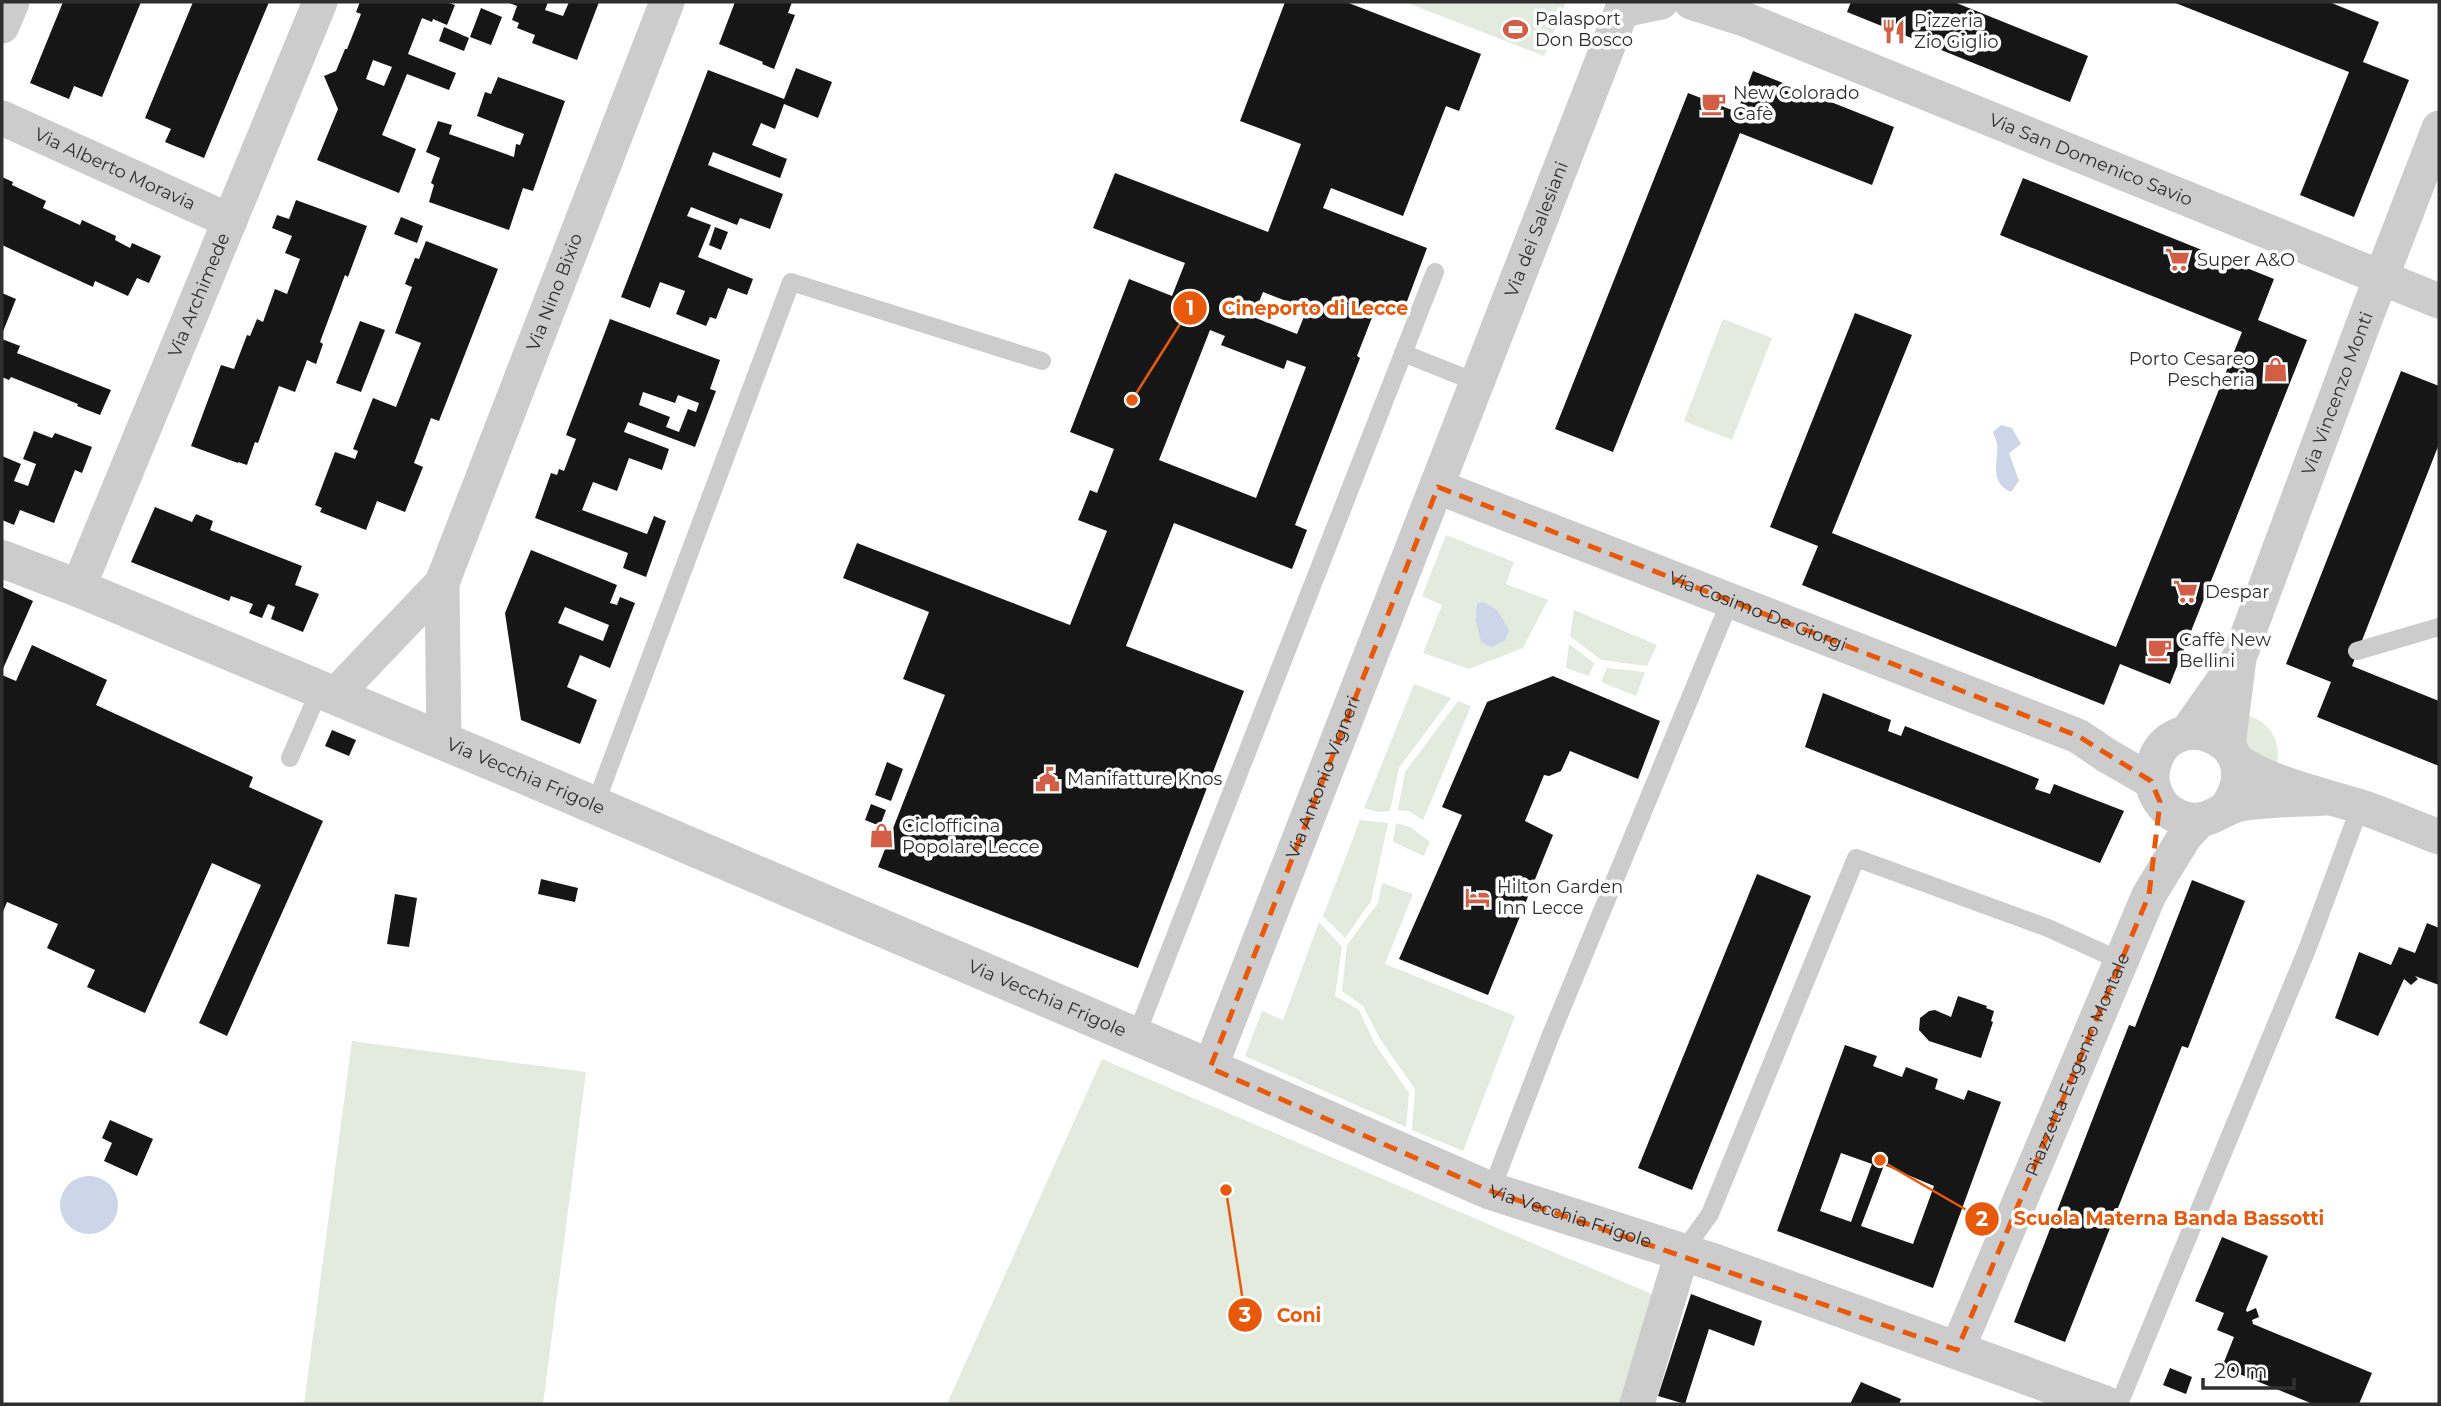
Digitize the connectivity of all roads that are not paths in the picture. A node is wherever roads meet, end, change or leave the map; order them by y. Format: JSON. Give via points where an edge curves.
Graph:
{"nodes":[{"id":1,"x":12,"y":2,"type":"edge"},
{"id":2,"x":320,"y":2,"type":"edge"},
{"id":3,"x":667,"y":2,"type":"edge"},
{"id":4,"x":1661,"y":2,"type":"edge"},
{"id":5,"x":1691,"y":2,"type":"edge"},
{"id":6,"x":1622,"y":6,"type":"edge"},
{"id":7,"x":1748,"y":10,"type":"edge"},
{"id":8,"x":2,"y":26,"type":"edge"},
{"id":9,"x":2,"y":118,"type":"edge"},
{"id":10,"x":2439,"y":128,"type":"edge"},
{"id":11,"x":230,"y":221,"type":"junction"},
{"id":12,"x":1435,"y":272,"type":"dead end"},
{"id":13,"x":2381,"y":279,"type":"junction"},
{"id":14,"x":2439,"y":301,"type":"edge"},
{"id":15,"x":1404,"y":353,"type":"junction"},
{"id":16,"x":1042,"y":362,"type":"dead end"},
{"id":17,"x":1478,"y":383,"type":"junction"},
{"id":18,"x":1438,"y":487,"type":"junction"},
{"id":19,"x":2,"y":559,"type":"edge"},
{"id":20,"x":442,"y":583,"type":"junction"},
{"id":21,"x":78,"y":588,"type":"junction"},
{"id":22,"x":1730,"y":601,"type":"junction"},
{"id":23,"x":2439,"y":627,"type":"edge"},
{"id":24,"x":2357,"y":651,"type":"dead end"},
{"id":25,"x":2239,"y":658,"type":"junction"},
{"id":26,"x":328,"y":692,"type":"junction"},
{"id":27,"x":2078,"y":736,"type":"junction"},
{"id":28,"x":2176,"y":738,"type":"junction"},
{"id":29,"x":444,"y":742,"type":"junction"},
{"id":30,"x":2233,"y":753,"type":"junction"},
{"id":31,"x":290,"y":758,"type":"dead end"},
{"id":32,"x":2155,"y":792,"type":"junction"},
{"id":33,"x":2325,"y":798,"type":"junction"},
{"id":34,"x":595,"y":805,"type":"junction"},
{"id":35,"x":2360,"y":807,"type":"junction"},
{"id":36,"x":2213,"y":813,"type":"junction"},
{"id":37,"x":2439,"y":837,"type":"edge"},
{"id":38,"x":2149,"y":895,"type":"junction"},
{"id":39,"x":2121,"y":961,"type":"junction"},
{"id":40,"x":1136,"y":1036,"type":"junction"},
{"id":41,"x":1210,"y":1068,"type":"junction"},
{"id":42,"x":1491,"y":1191,"type":"junction"},
{"id":43,"x":1682,"y":1254,"type":"junction"},
{"id":44,"x":1957,"y":1350,"type":"junction"},
{"id":45,"x":1637,"y":1404,"type":"edge"},
{"id":46,"x":2104,"y":1404,"type":"edge"},
{"id":47,"x":2119,"y":1404,"type":"edge"}],
"edges":[{"from":1,"to":8,"type":"street"},
{"from":2,"to":11,"type":"street","name":"Via Archimede"},
{"from":3,"to":20,"type":"street","name":"Via Nino Bixio"},
{"from":4,"to":6,"type":"street","name":"Via dei Salesiani"},
{"from":5,"to":7,"type":"street"},
{"from":6,"to":17,"type":"street","name":"Via dei Salesiani"},
{"from":7,"to":13,"type":"street","name":"Via San Domenico Savio"},
{"from":9,"to":11,"type":"street","name":"Via Alberto Moravia"},
{"from":10,"to":13,"type":"street","name":"Via Vincenzo Monti"},
{"from":11,"to":21,"type":"street","name":"Via Archimede"},
{"from":12,"to":15,"type":"lane"},
{"from":13,"to":14,"type":"street","name":"Via San Domenico Savio"},
{"from":13,"to":25,"type":"street","name":"Via Vincenzo Monti"},
{"from":15,"to":17,"type":"lane"},
{"from":15,"to":40,"type":"lane"},
{"from":16,"to":34,"type":"lane","via":[[791,282]]},
{"from":17,"to":18,"type":"street","name":"Via dei Salesiani"},
{"from":18,"to":22,"type":"street","name":"Via Cosimo De Giorgi"},
{"from":18,"to":41,"type":"street","name":"Via Antonio Vigneri"},
{"from":19,"to":21,"type":"street","name":"Via Vecchia Frigole"},
{"from":20,"to":26,"type":"street","name":"Via Nino Bixio"},
{"from":20,"to":29,"type":"street","name":"Via Nino Bixio"},
{"from":21,"to":26,"type":"street","name":"Via Vecchia Frigole"},
{"from":22,"to":27,"type":"street","name":"Via Cosimo De Giorgi"},
{"from":22,"to":42,"type":"lane"},
{"from":23,"to":24,"type":"lane"},
{"from":25,"to":28,"type":"street","name":"Via Vincenzo Monti"},
{"from":25,"to":30,"type":"street","name":"Via Vincenzo Monti"},
{"from":26,"to":29,"type":"street","name":"Via Vecchia Frigole"},
{"from":26,"to":31,"type":"lane"},
{"from":27,"to":28,"type":"street","name":"Via Cosimo De Giorgi","via":[[2147,744]]},
{"from":27,"to":32,"type":"street","name":"Via Cosimo De Giorgi"},
{"from":28,"to":30,"type":"street","name":"Via Cosimo De Giorgi","via":[[2202,732],[2217,737]]},
{"from":28,"to":32,"type":"street","via":[[2153,762]]},
{"from":29,"to":34,"type":"street","name":"Via Vecchia Frigole"},
{"from":30,"to":33,"type":"street","name":"Via Cosimo De Giorgi","via":[[2248,768]]},
{"from":30,"to":36,"type":"street","via":[[2240,777],[2236,794]]},
{"from":32,"to":36,"type":"street","name":"Via Cosimo De Giorgi","via":[[2171,813],[2185,819]]},
{"from":32,"to":38,"type":"street","name":"Piazzetta Eugenio Montale","via":[[2160,824]]},
{"from":33,"to":35,"type":"street","name":"Via Cosimo De Giorgi"},
{"from":33,"to":36,"type":"street","name":"Via Cosimo De Giorgi","via":[[2244,803]]},
{"from":34,"to":40,"type":"street","name":"Via Vecchia Frigole"},
{"from":35,"to":37,"type":"street","name":"Via Cosimo De Giorgi"},
{"from":35,"to":47,"type":"lane","via":[[2308,947]]},
{"from":36,"to":38,"type":"street","name":"Piazzetta Eugenio Montale","via":[[2185,835]]},
{"from":38,"to":39,"type":"street","name":"Piazzetta Eugenio Montale"},
{"from":39,"to":43,"type":"lane","via":[[2048,928],[1856,858],[1710,1214]]},
{"from":39,"to":44,"type":"street","name":"Piazzetta Eugenio Montale"},
{"from":40,"to":41,"type":"street","name":"Via Vecchia Frigole"},
{"from":41,"to":42,"type":"street","name":"Via Vecchia Frigole"},
{"from":42,"to":43,"type":"street","name":"Via Vecchia Frigole"},
{"from":43,"to":44,"type":"street","name":"Via Vecchia Frigole"},
{"from":43,"to":45,"type":"street"},
{"from":44,"to":46,"type":"street","name":"Via Vecchia Frigole"}]}
